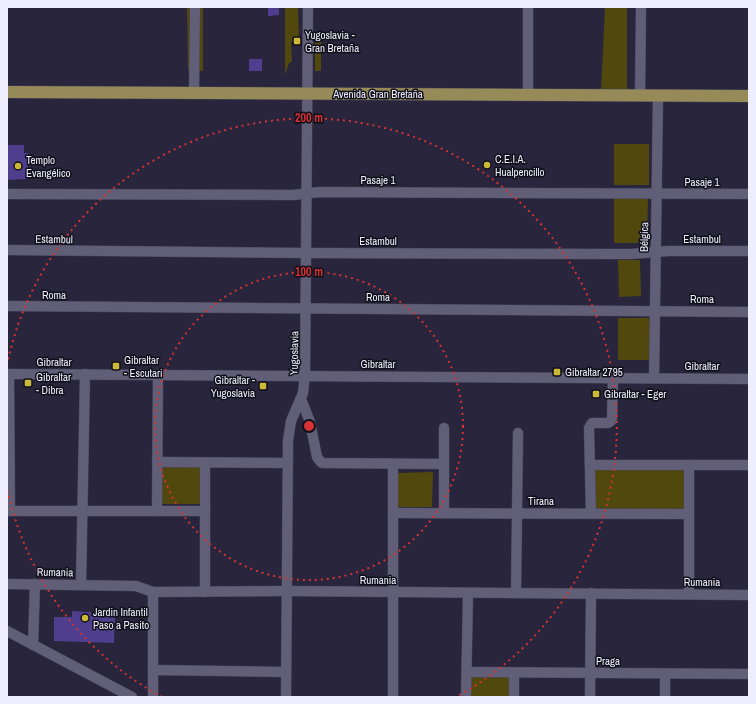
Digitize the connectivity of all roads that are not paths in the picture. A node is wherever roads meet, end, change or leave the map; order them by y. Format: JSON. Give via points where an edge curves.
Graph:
{"nodes":[{"id":1,"x":194,"y":7,"type":"edge"},
{"id":2,"x":308,"y":7,"type":"edge"},
{"id":3,"x":528,"y":7,"type":"edge"},
{"id":4,"x":640,"y":7,"type":"edge"},
{"id":5,"x":7,"y":92,"type":"edge"},
{"id":6,"x":194,"y":93,"type":"junction"},
{"id":7,"x":307,"y":94,"type":"junction"},
{"id":8,"x":528,"y":95,"type":"junction"},
{"id":9,"x":640,"y":96,"type":"junction"},
{"id":10,"x":658,"y":96,"type":"junction"},
{"id":11,"x":749,"y":96,"type":"edge"},
{"id":12,"x":7,"y":194,"type":"edge"},
{"id":13,"x":307,"y":194,"type":"junction"},
{"id":14,"x":657,"y":194,"type":"junction"},
{"id":15,"x":749,"y":194,"type":"edge"},
{"id":16,"x":7,"y":250,"type":"edge"},
{"id":17,"x":749,"y":251,"type":"edge"},
{"id":18,"x":656,"y":252,"type":"junction"},
{"id":19,"x":306,"y":253,"type":"junction"},
{"id":20,"x":7,"y":306,"type":"edge"},
{"id":21,"x":306,"y":308,"type":"junction"},
{"id":22,"x":655,"y":311,"type":"junction"},
{"id":23,"x":749,"y":312,"type":"edge"},
{"id":24,"x":8,"y":374,"type":"edge"},
{"id":25,"x":85,"y":374,"type":"junction"},
{"id":26,"x":158,"y":375,"type":"junction"},
{"id":27,"x":306,"y":376,"type":"junction"},
{"id":28,"x":613,"y":378,"type":"junction"},
{"id":29,"x":654,"y":378,"type":"junction"},
{"id":30,"x":749,"y":379,"type":"edge"},
{"id":31,"x":301,"y":399,"type":"junction"},
{"id":32,"x":444,"y":428,"type":"dead end"},
{"id":33,"x":518,"y":433,"type":"dead end"},
{"id":34,"x":157,"y":462,"type":"junction"},
{"id":35,"x":206,"y":463,"type":"junction"},
{"id":36,"x":288,"y":463,"type":"junction"},
{"id":37,"x":393,"y":464,"type":"junction"},
{"id":38,"x":444,"y":464,"type":"junction"},
{"id":39,"x":590,"y":465,"type":"junction"},
{"id":40,"x":689,"y":465,"type":"junction"},
{"id":41,"x":749,"y":465,"type":"edge"},
{"id":42,"x":8,"y":511,"type":"edge"},
{"id":43,"x":82,"y":511,"type":"junction"},
{"id":44,"x":157,"y":511,"type":"junction"},
{"id":45,"x":205,"y":511,"type":"junction"},
{"id":46,"x":393,"y":513,"type":"junction"},
{"id":47,"x":444,"y":513,"type":"junction"},
{"id":48,"x":517,"y":513,"type":"junction"},
{"id":49,"x":591,"y":513,"type":"junction"},
{"id":50,"x":689,"y":514,"type":"junction"},
{"id":51,"x":7,"y":584,"type":"edge"},
{"id":52,"x":35,"y":584,"type":"junction"},
{"id":53,"x":81,"y":585,"type":"junction"},
{"id":54,"x":287,"y":591,"type":"junction"},
{"id":55,"x":153,"y":592,"type":"junction"},
{"id":56,"x":205,"y":592,"type":"junction"},
{"id":57,"x":393,"y":592,"type":"junction"},
{"id":58,"x":468,"y":593,"type":"junction"},
{"id":59,"x":516,"y":593,"type":"junction"},
{"id":60,"x":591,"y":593,"type":"junction"},
{"id":61,"x":689,"y":594,"type":"junction"},
{"id":62,"x":749,"y":594,"type":"edge"},
{"id":63,"x":7,"y":631,"type":"edge"},
{"id":64,"x":33,"y":645,"type":"junction"},
{"id":65,"x":153,"y":670,"type":"junction"},
{"id":66,"x":286,"y":672,"type":"junction"},
{"id":67,"x":467,"y":672,"type":"junction"},
{"id":68,"x":514,"y":673,"type":"junction"},
{"id":69,"x":590,"y":673,"type":"junction"},
{"id":70,"x":665,"y":674,"type":"junction"},
{"id":71,"x":749,"y":674,"type":"edge"},
{"id":72,"x":132,"y":697,"type":"edge"},
{"id":73,"x":153,"y":697,"type":"edge"},
{"id":74,"x":286,"y":697,"type":"edge"},
{"id":75,"x":393,"y":697,"type":"edge"},
{"id":76,"x":466,"y":697,"type":"edge"},
{"id":77,"x":514,"y":697,"type":"edge"},
{"id":78,"x":590,"y":697,"type":"edge"},
{"id":79,"x":664,"y":697,"type":"edge"}],
"edges":[{"from":1,"to":6,"type":"street"},
{"from":2,"to":7,"type":"street","name":"Yugoslavia"},
{"from":3,"to":8,"type":"street"},
{"from":4,"to":9,"type":"street"},
{"from":5,"to":6,"type":"main road","name":"Avenida Gran Bretaña"},
{"from":6,"to":7,"type":"main road","name":"Avenida Gran Bretaña"},
{"from":7,"to":8,"type":"main road","name":"Avenida Gran Bretaña"},
{"from":7,"to":13,"type":"street","name":"Yugoslavia"},
{"from":8,"to":9,"type":"main road","name":"Avenida Gran Bretaña"},
{"from":9,"to":10,"type":"main road","name":"Avenida Gran Bretaña"},
{"from":10,"to":11,"type":"main road","name":"Avenida Gran Bretaña"},
{"from":10,"to":14,"type":"street","name":"Bélgica"},
{"from":12,"to":13,"type":"street","name":"Pasaje 1"},
{"from":13,"to":14,"type":"street","name":"Pasaje 1"},
{"from":13,"to":19,"type":"street","name":"Yugoslavia"},
{"from":14,"to":15,"type":"street","name":"Pasaje 1"},
{"from":14,"to":18,"type":"street","name":"Bélgica"},
{"from":16,"to":19,"type":"street","name":"Estambul"},
{"from":17,"to":18,"type":"street","name":"Estambul"},
{"from":18,"to":19,"type":"street","name":"Estambul"},
{"from":18,"to":22,"type":"street","name":"Bélgica"},
{"from":19,"to":21,"type":"street","name":"Yugoslavia"},
{"from":20,"to":21,"type":"street","name":"Roma"},
{"from":21,"to":22,"type":"street","name":"Roma"},
{"from":21,"to":27,"type":"street","name":"Yugoslavia"},
{"from":22,"to":23,"type":"street","name":"Roma"},
{"from":22,"to":29,"type":"street","name":"Bélgica"},
{"from":24,"to":25,"type":"street","name":"Gibraltar"},
{"from":24,"to":42,"type":"street"},
{"from":25,"to":26,"type":"street","name":"Gibraltar"},
{"from":25,"to":43,"type":"street"},
{"from":26,"to":27,"type":"street","name":"Gibraltar"},
{"from":26,"to":34,"type":"street"},
{"from":27,"to":28,"type":"street","name":"Gibraltar"},
{"from":27,"to":31,"type":"street","name":"Yugoslavia"},
{"from":28,"to":29,"type":"street","name":"Gibraltar"},
{"from":28,"to":39,"type":"street","via":[[611,421],[592,423],[589,428]]},
{"from":29,"to":30,"type":"street","name":"Gibraltar"},
{"from":31,"to":36,"type":"street","name":"Yugoslavia","via":[[289,431]]},
{"from":31,"to":37,"type":"street","via":[[320,461]]},
{"from":32,"to":38,"type":"street"},
{"from":33,"to":48,"type":"street"},
{"from":34,"to":35,"type":"street"},
{"from":34,"to":44,"type":"street"},
{"from":35,"to":36,"type":"street"},
{"from":35,"to":45,"type":"street"},
{"from":36,"to":54,"type":"street","name":"Yugoslavia"},
{"from":37,"to":38,"type":"street"},
{"from":37,"to":46,"type":"street"},
{"from":38,"to":47,"type":"street"},
{"from":39,"to":40,"type":"street"},
{"from":39,"to":49,"type":"street"},
{"from":40,"to":41,"type":"street"},
{"from":40,"to":50,"type":"street"},
{"from":42,"to":43,"type":"street"},
{"from":43,"to":44,"type":"street"},
{"from":43,"to":53,"type":"street"},
{"from":44,"to":45,"type":"street"},
{"from":45,"to":56,"type":"street"},
{"from":46,"to":47,"type":"street","name":"Tirana"},
{"from":46,"to":57,"type":"street"},
{"from":47,"to":48,"type":"street","name":"Tirana"},
{"from":48,"to":49,"type":"street","name":"Tirana"},
{"from":48,"to":59,"type":"street"},
{"from":49,"to":50,"type":"street","name":"Tirana"},
{"from":50,"to":61,"type":"street"},
{"from":51,"to":52,"type":"street","name":"Rumania"},
{"from":52,"to":53,"type":"street","name":"Rumania"},
{"from":52,"to":64,"type":"street"},
{"from":53,"to":55,"type":"street","name":"Rumania","via":[[136,586]]},
{"from":54,"to":56,"type":"street","name":"Rumania"},
{"from":54,"to":57,"type":"street","name":"Rumania"},
{"from":54,"to":66,"type":"street","name":"Yugoslavia"},
{"from":55,"to":56,"type":"street","name":"Rumania"},
{"from":55,"to":65,"type":"street"},
{"from":57,"to":58,"type":"street","name":"Rumania"},
{"from":57,"to":75,"type":"street"},
{"from":58,"to":59,"type":"street","name":"Rumania"},
{"from":58,"to":67,"type":"street"},
{"from":59,"to":60,"type":"street","name":"Rumania"},
{"from":60,"to":61,"type":"street","name":"Rumania"},
{"from":60,"to":69,"type":"street"},
{"from":61,"to":62,"type":"street","name":"Rumania"},
{"from":63,"to":64,"type":"street"},
{"from":64,"to":72,"type":"street"},
{"from":65,"to":66,"type":"street"},
{"from":65,"to":73,"type":"street"},
{"from":66,"to":74,"type":"street","name":"Yugoslavia"},
{"from":67,"to":68,"type":"street","name":"Praga"},
{"from":67,"to":76,"type":"street"},
{"from":68,"to":69,"type":"street","name":"Praga"},
{"from":68,"to":77,"type":"street"},
{"from":69,"to":70,"type":"street","name":"Praga"},
{"from":69,"to":78,"type":"street"},
{"from":70,"to":71,"type":"street","name":"Praga"},
{"from":70,"to":79,"type":"street"}]}
